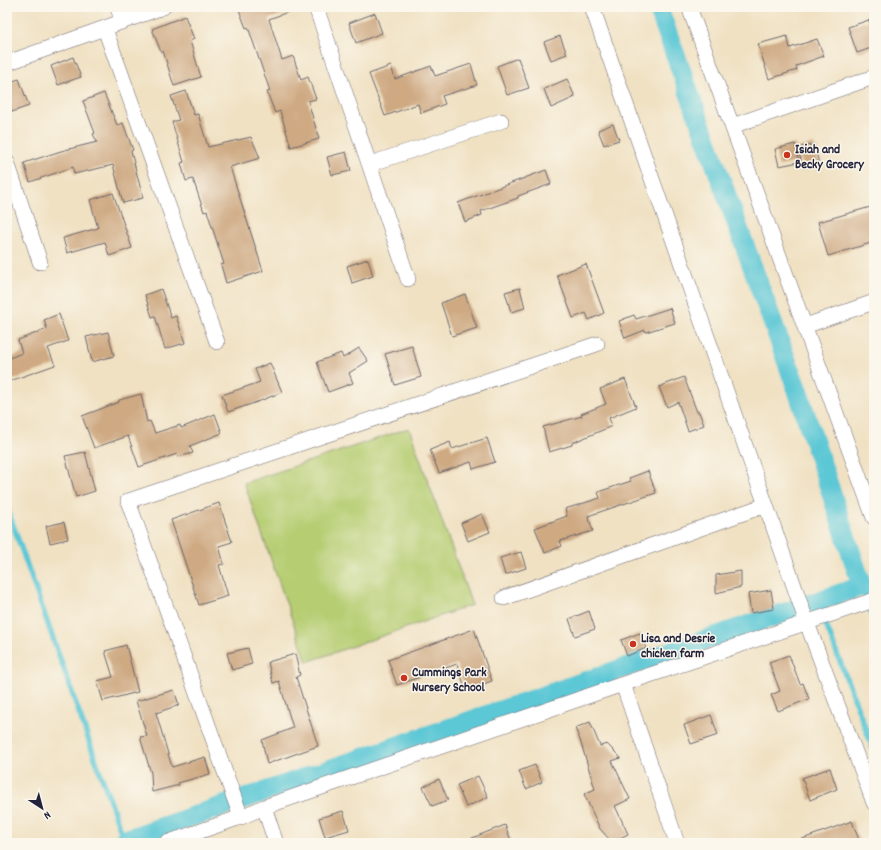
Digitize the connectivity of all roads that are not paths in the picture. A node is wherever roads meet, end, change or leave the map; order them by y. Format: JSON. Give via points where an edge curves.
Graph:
{"nodes":[{"id":1,"x":118,"y":7,"type":"edge"},
{"id":2,"x":163,"y":7,"type":"edge"},
{"id":3,"x":316,"y":7,"type":"edge"},
{"id":4,"x":592,"y":7,"type":"edge"},
{"id":5,"x":689,"y":7,"type":"edge"},
{"id":6,"x":122,"y":22,"type":"junction"},
{"id":7,"x":105,"y":29,"type":"junction"},
{"id":8,"x":7,"y":63,"type":"edge"},
{"id":9,"x":874,"y":77,"type":"edge"},
{"id":10,"x":501,"y":121,"type":"dead end"},
{"id":11,"x":732,"y":126,"type":"junction"},
{"id":12,"x":7,"y":162,"type":"edge"},
{"id":13,"x":370,"y":164,"type":"junction"},
{"id":14,"x":40,"y":262,"type":"dead end"},
{"id":15,"x":408,"y":279,"type":"dead end"},
{"id":16,"x":874,"y":302,"type":"edge"},
{"id":17,"x":805,"y":326,"type":"junction"},
{"id":18,"x":217,"y":342,"type":"dead end"},
{"id":19,"x":597,"y":344,"type":"dead end"},
{"id":20,"x":766,"y":505,"type":"junction"},
{"id":21,"x":874,"y":518,"type":"edge"},
{"id":22,"x":504,"y":598,"type":"dead end"},
{"id":23,"x":874,"y":600,"type":"edge"},
{"id":24,"x":806,"y":623,"type":"junction"},
{"id":25,"x":623,"y":684,"type":"junction"},
{"id":26,"x":874,"y":803,"type":"edge"},
{"id":27,"x":264,"y":807,"type":"junction"},
{"id":28,"x":241,"y":817,"type":"junction"},
{"id":29,"x":166,"y":843,"type":"edge"},
{"id":30,"x":276,"y":843,"type":"edge"},
{"id":31,"x":677,"y":843,"type":"edge"}],
"edges":[{"from":1,"to":6,"type":"street"},
{"from":2,"to":6,"type":"street"},
{"from":3,"to":13,"type":"street"},
{"from":4,"to":20,"type":"street"},
{"from":5,"to":11,"type":"street"},
{"from":6,"to":7,"type":"street"},
{"from":7,"to":8,"type":"street"},
{"from":7,"to":18,"type":"street"},
{"from":9,"to":11,"type":"street"},
{"from":10,"to":13,"type":"street"},
{"from":11,"to":17,"type":"street"},
{"from":12,"to":14,"type":"street"},
{"from":13,"to":15,"type":"street"},
{"from":16,"to":17,"type":"street"},
{"from":17,"to":21,"type":"street"},
{"from":19,"to":28,"type":"street","via":[[128,502]]},
{"from":20,"to":22,"type":"street"},
{"from":20,"to":24,"type":"street"},
{"from":23,"to":24,"type":"street"},
{"from":24,"to":25,"type":"street"},
{"from":24,"to":26,"type":"street"},
{"from":25,"to":27,"type":"street"},
{"from":25,"to":31,"type":"street"},
{"from":27,"to":28,"type":"street"},
{"from":27,"to":30,"type":"street"},
{"from":28,"to":29,"type":"street"}]}
